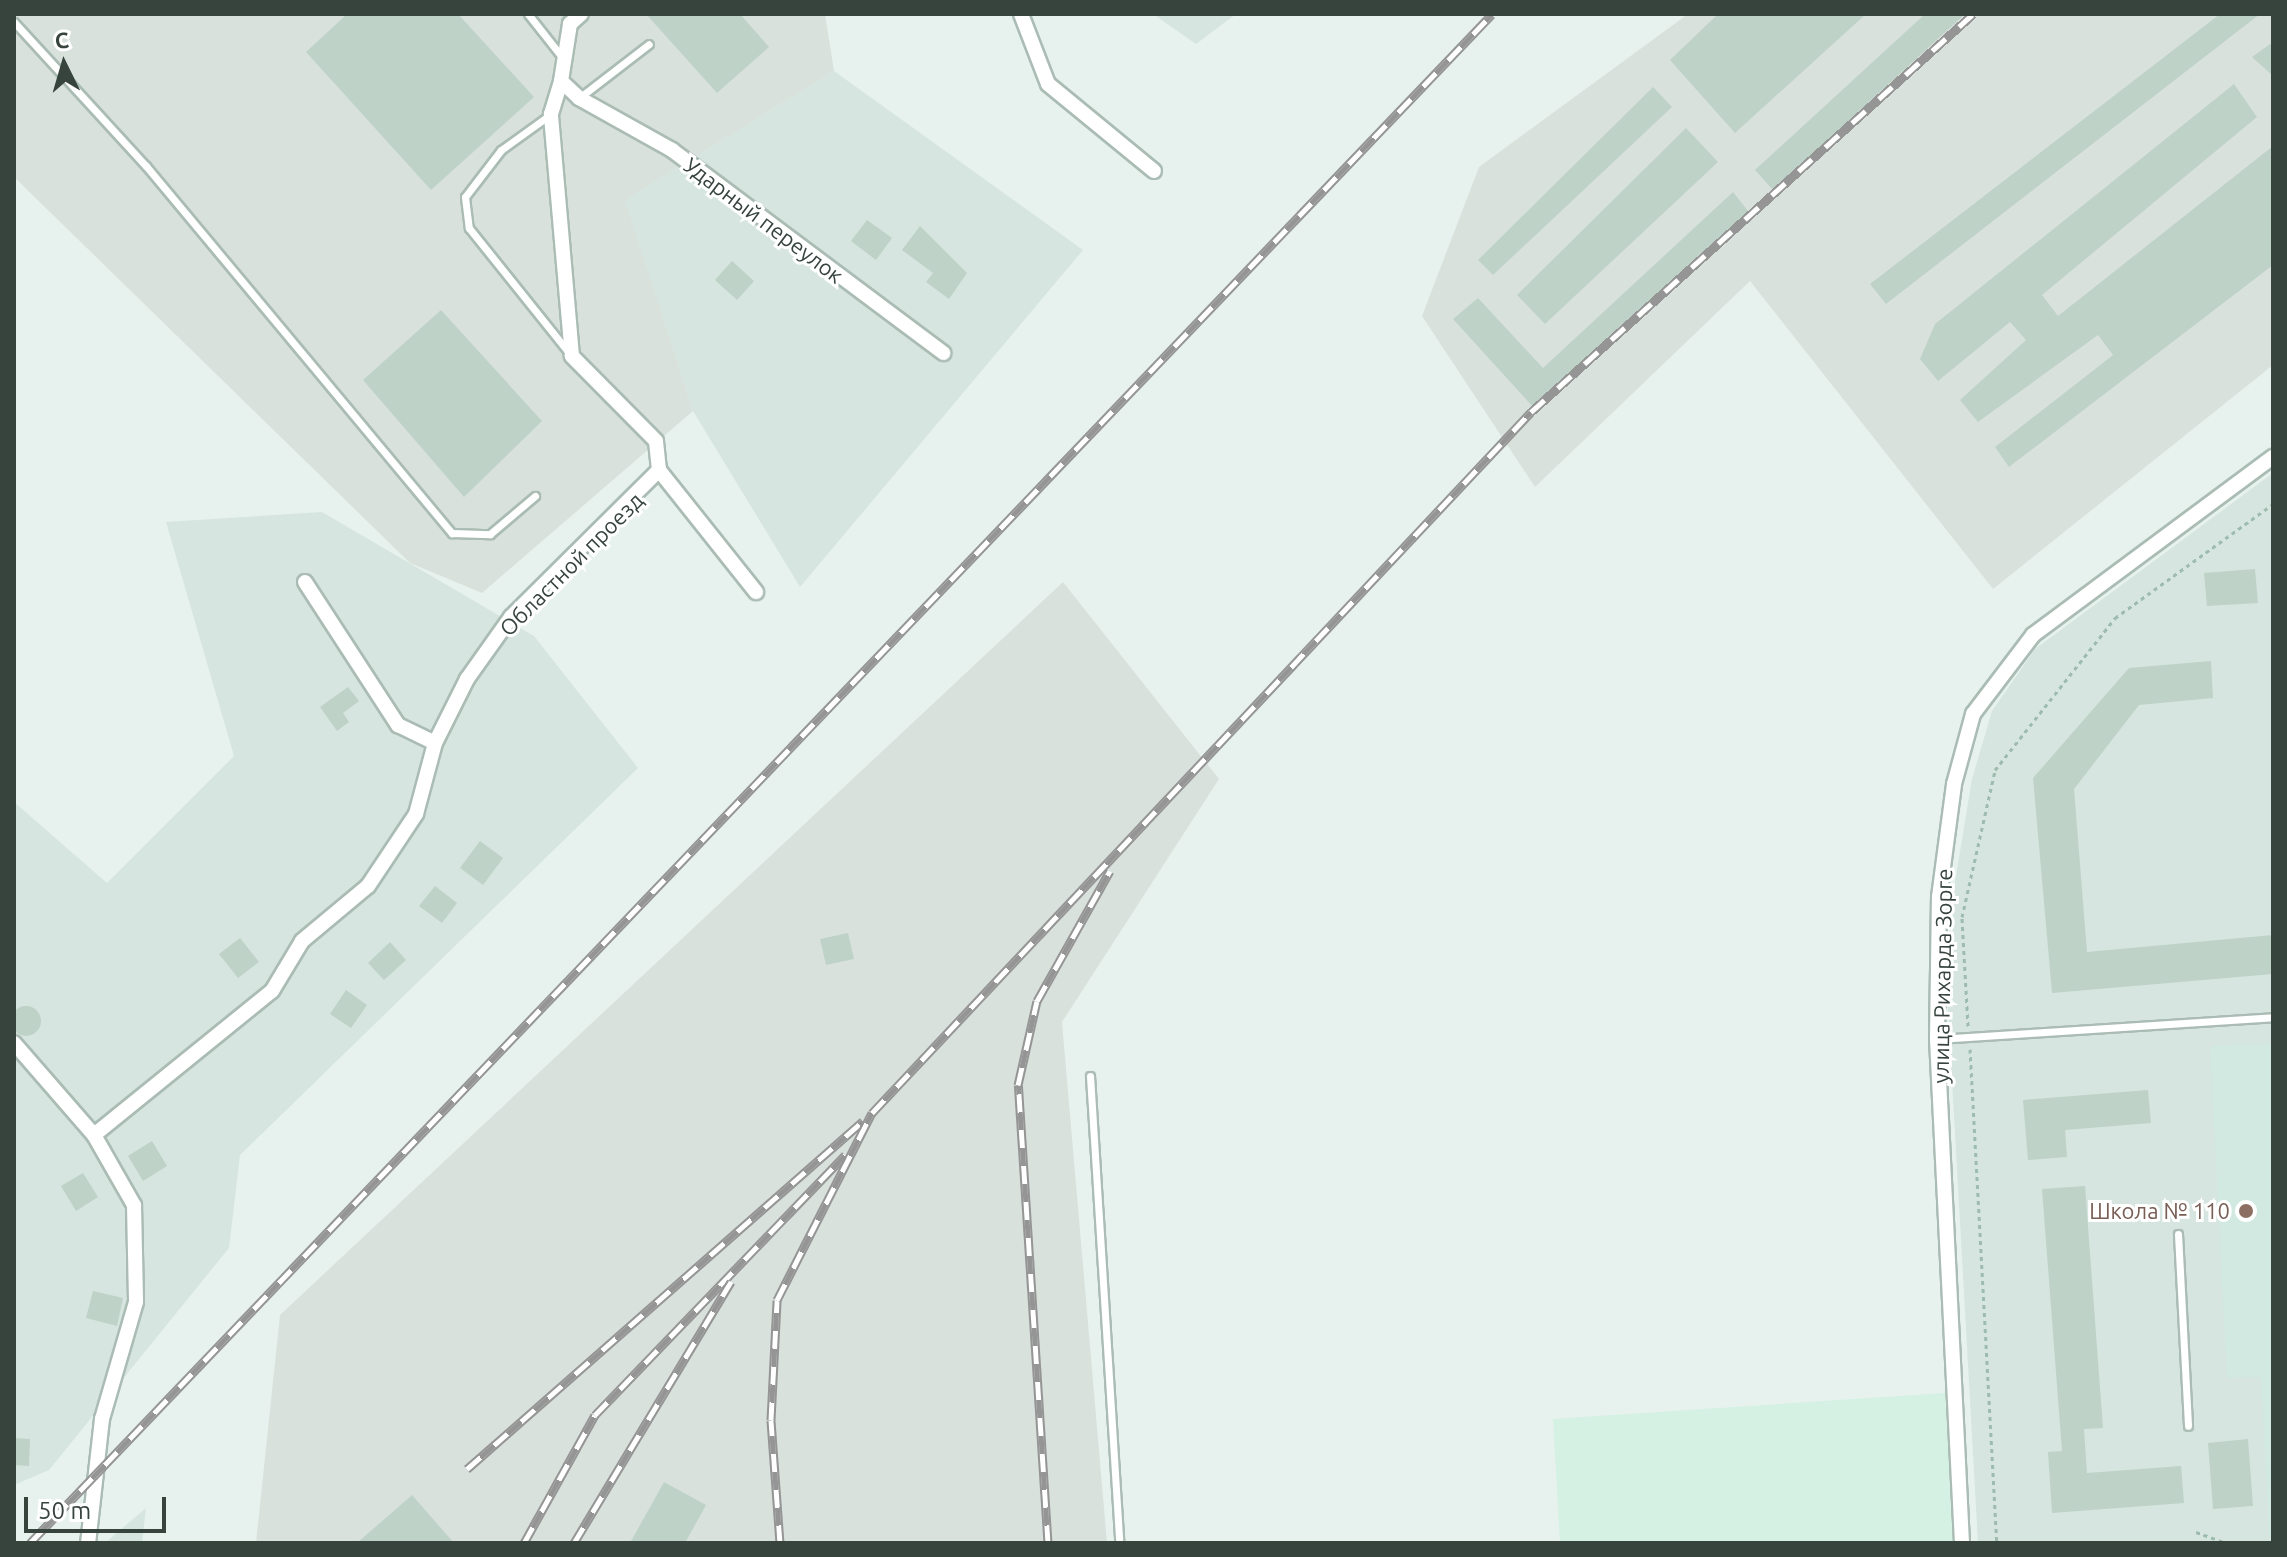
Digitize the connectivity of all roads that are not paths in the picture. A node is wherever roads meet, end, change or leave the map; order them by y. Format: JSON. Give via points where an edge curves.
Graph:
{"nodes":[{"id":1,"x":528,"y":14,"type":"edge"},
{"id":2,"x":581,"y":14,"type":"edge"},
{"id":3,"x":1021,"y":14,"type":"edge"},
{"id":4,"x":14,"y":22,"type":"edge"},
{"id":5,"x":649,"y":44,"type":"dead end"},
{"id":6,"x":562,"y":57,"type":"junction"},
{"id":7,"x":561,"y":81,"type":"junction"},
{"id":8,"x":579,"y":98,"type":"junction"},
{"id":9,"x":551,"y":114,"type":"junction"},
{"id":10,"x":1154,"y":171,"type":"dead end"},
{"id":11,"x":943,"y":353,"type":"dead end"},
{"id":12,"x":572,"y":356,"type":"junction"},
{"id":13,"x":2273,"y":457,"type":"edge"},
{"id":14,"x":659,"y":470,"type":"junction"},
{"id":15,"x":535,"y":496,"type":"dead end"},
{"id":16,"x":305,"y":582,"type":"dead end"},
{"id":17,"x":756,"y":592,"type":"dead end"},
{"id":18,"x":435,"y":743,"type":"junction"},
{"id":19,"x":2273,"y":1017,"type":"edge"},
{"id":20,"x":1937,"y":1039,"type":"junction"},
{"id":21,"x":14,"y":1043,"type":"edge"},
{"id":22,"x":1090,"y":1076,"type":"dead end"},
{"id":23,"x":94,"y":1135,"type":"junction"},
{"id":24,"x":2178,"y":1234,"type":"dead end"},
{"id":25,"x":2188,"y":1426,"type":"dead end"},
{"id":26,"x":89,"y":1542,"type":"edge"},
{"id":27,"x":1119,"y":1543,"type":"edge"},
{"id":28,"x":1962,"y":1543,"type":"edge"}],
"edges":[{"from":1,"to":6,"type":"lane"},
{"from":2,"to":6,"type":"street","via":[[570,24]]},
{"from":3,"to":10,"type":"street","via":[[1048,84]]},
{"from":4,"to":15,"type":"lane","via":[[146,166],[452,533],[490,534]]},
{"from":5,"to":8,"type":"lane"},
{"from":6,"to":7,"type":"street"},
{"from":7,"to":8,"type":"street","name":"Ударный переулок"},
{"from":7,"to":9,"type":"street"},
{"from":8,"to":11,"type":"street","name":"Ударный переулок","via":[[672,150]]},
{"from":9,"to":12,"type":"street"},
{"from":9,"to":12,"type":"lane","via":[[501,150],[465,197],[469,228]]},
{"from":12,"to":14,"type":"street","name":"Областной проезд","via":[[656,441]]},
{"from":13,"to":20,"type":"street","name":"улица Рихарда Зорге","via":[[2033,635],[1973,714],[1954,784],[1939,897]]},
{"from":14,"to":17,"type":"street"},
{"from":14,"to":18,"type":"street","name":"Областной проезд","via":[[511,617],[467,679]]},
{"from":16,"to":18,"type":"street","via":[[398,725]]},
{"from":18,"to":23,"type":"street","name":"Областной проезд","via":[[416,814],[368,886],[302,941],[272,991]]},
{"from":19,"to":20,"type":"lane"},
{"from":20,"to":28,"type":"street","name":"улица Рихарда Зорге"},
{"from":21,"to":23,"type":"street"},
{"from":22,"to":27,"type":"lane"},
{"from":23,"to":26,"type":"street","via":[[134,1205],[136,1302],[102,1419]]},
{"from":24,"to":25,"type":"lane"}]}
